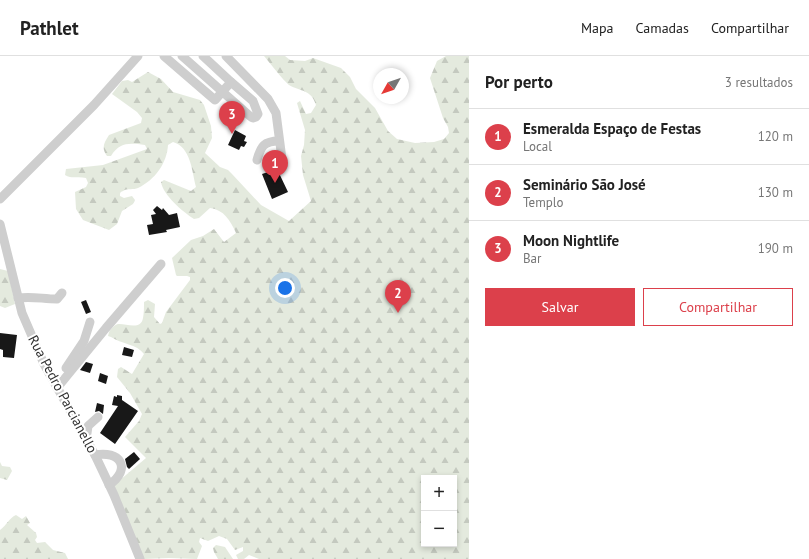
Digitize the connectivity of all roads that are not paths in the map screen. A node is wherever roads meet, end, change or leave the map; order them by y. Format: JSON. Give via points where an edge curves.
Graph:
{"nodes":[{"id":1,"x":138,"y":56,"type":"edge"},
{"id":2,"x":164,"y":56,"type":"edge"},
{"id":3,"x":182,"y":56,"type":"edge"},
{"id":4,"x":203,"y":56,"type":"edge"},
{"id":5,"x":226,"y":56,"type":"edge"},
{"id":6,"x":231,"y":82,"type":"junction"},
{"id":7,"x":223,"y":91,"type":"junction"},
{"id":8,"x":279,"y":140,"type":"junction"},
{"id":9,"x":282,"y":159,"type":"dead end"},
{"id":10,"x":257,"y":160,"type":"dead end"},
{"id":11,"x":0,"y":199,"type":"edge"},
{"id":12,"x":0,"y":224,"type":"edge"},
{"id":13,"x":161,"y":264,"type":"dead end"},
{"id":14,"x":5,"y":266,"type":"edge"},
{"id":15,"x":62,"y":293,"type":"dead end"},
{"id":16,"x":18,"y":298,"type":"junction"},
{"id":17,"x":90,"y":322,"type":"dead end"},
{"id":18,"x":55,"y":385,"type":"junction"},
{"id":19,"x":98,"y":417,"type":"dead end"},
{"id":20,"x":86,"y":440,"type":"junction"},
{"id":21,"x":95,"y":455,"type":"junction"},
{"id":22,"x":109,"y":485,"type":"junction"},
{"id":23,"x":140,"y":559,"type":"edge"}],
"edges":[{"from":1,"to":11,"type":"street","via":[[94,106]]},
{"from":2,"to":7,"type":"street","via":[[214,100]]},
{"from":3,"to":7,"type":"street"},
{"from":4,"to":6,"type":"street"},
{"from":5,"to":8,"type":"street","via":[[268,99],[276,113]]},
{"from":6,"to":7,"type":"street"},
{"from":6,"to":7,"type":"street","via":[[253,101],[258,114],[256,117],[251,117]]},
{"from":8,"to":9,"type":"street"},
{"from":8,"to":10,"type":"street","via":[[270,141],[262,146]]},
{"from":12,"to":14,"type":"street","name":"Rua Pedro Parcianello"},
{"from":13,"to":18,"type":"street"},
{"from":14,"to":16,"type":"street","name":"Rua Pedro Parcianello"},
{"from":15,"to":16,"type":"street","via":[[57,299],[29,296]]},
{"from":16,"to":18,"type":"street","name":"Rua Pedro Parcianello","via":[[22,313]]},
{"from":17,"to":18,"type":"street","via":[[84,341]]},
{"from":18,"to":20,"type":"street","name":"Rua Pedro Parcianello"},
{"from":19,"to":20,"type":"street","via":[[88,426]]},
{"from":20,"to":21,"type":"street","name":"Rua Pedro Parcianello"},
{"from":21,"to":22,"type":"street","name":"Rua Pedro Parcianello"},
{"from":21,"to":22,"type":"street","via":[[114,456],[122,467],[119,476]]},
{"from":22,"to":23,"type":"street","name":"Rua Pedro Parcianello"}]}
